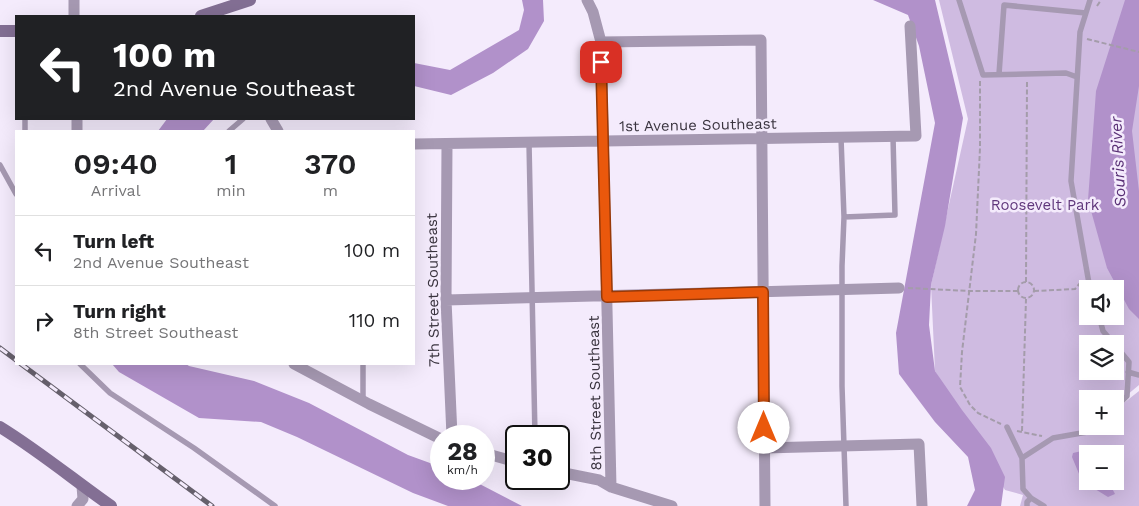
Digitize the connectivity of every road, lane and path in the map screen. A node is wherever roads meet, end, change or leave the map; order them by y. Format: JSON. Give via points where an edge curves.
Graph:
{"nodes":[{"id":1,"x":74,"y":0,"type":"edge"},
{"id":2,"x":250,"y":0,"type":"edge"},
{"id":3,"x":587,"y":0,"type":"edge"},
{"id":4,"x":959,"y":0,"type":"edge"},
{"id":5,"x":1090,"y":0,"type":"edge"},
{"id":6,"x":1086,"y":13,"type":"junction"},
{"id":7,"x":74,"y":15,"type":"edge"},
{"id":8,"x":205,"y":15,"type":"edge"},
{"id":9,"x":910,"y":26,"type":"dead end"},
{"id":10,"x":15,"y":31,"type":"edge"},
{"id":11,"x":0,"y":32,"type":"edge"},
{"id":12,"x":1080,"y":37,"type":"junction"},
{"id":13,"x":601,"y":42,"type":"junction"},
{"id":14,"x":1139,"y":52,"type":"edge"},
{"id":15,"x":998,"y":74,"type":"junction"},
{"id":16,"x":1027,"y":77,"type":"dead end"},
{"id":17,"x":1077,"y":77,"type":"junction"},
{"id":18,"x":980,"y":80,"type":"dead end"},
{"id":19,"x":242,"y":120,"type":"edge"},
{"id":20,"x":230,"y":130,"type":"edge"},
{"id":21,"x":893,"y":137,"type":"junction"},
{"id":22,"x":841,"y":138,"type":"junction"},
{"id":23,"x":762,"y":139,"type":"junction"},
{"id":24,"x":602,"y":142,"type":"junction"},
{"id":25,"x":529,"y":143,"type":"junction"},
{"id":26,"x":415,"y":144,"type":"edge"},
{"id":27,"x":447,"y":144,"type":"junction"},
{"id":28,"x":0,"y":165,"type":"edge"},
{"id":29,"x":8,"y":179,"type":"junction"},
{"id":30,"x":15,"y":182,"type":"edge"},
{"id":31,"x":15,"y":192,"type":"edge"},
{"id":32,"x":844,"y":217,"type":"junction"},
{"id":33,"x":1088,"y":273,"type":"junction"},
{"id":34,"x":1089,"y":280,"type":"edge"},
{"id":35,"x":1026,"y":282,"type":"junction"},
{"id":36,"x":899,"y":288,"type":"joint"},
{"id":37,"x":842,"y":290,"type":"junction"},
{"id":38,"x":1018,"y":291,"type":"junction"},
{"id":39,"x":1034,"y":291,"type":"junction"},
{"id":40,"x":763,"y":292,"type":"junction"},
{"id":41,"x":969,"y":292,"type":"junction"},
{"id":42,"x":607,"y":297,"type":"junction"},
{"id":43,"x":532,"y":299,"type":"junction"},
{"id":44,"x":1026,"y":299,"type":"junction"},
{"id":45,"x":446,"y":300,"type":"junction"},
{"id":46,"x":1124,"y":356,"type":"edge"},
{"id":47,"x":80,"y":365,"type":"edge"},
{"id":48,"x":296,"y":365,"type":"edge"},
{"id":49,"x":363,"y":365,"type":"edge"},
{"id":50,"x":1128,"y":372,"type":"junction"},
{"id":51,"x":1139,"y":375,"type":"edge"},
{"id":52,"x":1124,"y":399,"type":"edge"},
{"id":53,"x":363,"y":401,"type":"junction"},
{"id":54,"x":452,"y":425,"type":"edge"},
{"id":55,"x":535,"y":425,"type":"edge"},
{"id":56,"x":0,"y":427,"type":"edge"},
{"id":57,"x":1008,"y":428,"type":"junction"},
{"id":58,"x":1022,"y":432,"type":"junction"},
{"id":59,"x":1079,"y":433,"type":"edge"},
{"id":60,"x":430,"y":434,"type":"edge"},
{"id":61,"x":1053,"y":438,"type":"junction"},
{"id":62,"x":844,"y":446,"type":"junction"},
{"id":63,"x":764,"y":448,"type":"junction"},
{"id":64,"x":1022,"y":458,"type":"junction"},
{"id":65,"x":570,"y":474,"type":"edge"},
{"id":66,"x":82,"y":486,"type":"junction"},
{"id":67,"x":611,"y":487,"type":"junction"},
{"id":68,"x":1031,"y":498,"type":"junction"},
{"id":69,"x":81,"y":504,"type":"edge"},
{"id":70,"x":111,"y":506,"type":"edge"},
{"id":71,"x":275,"y":506,"type":"edge"},
{"id":72,"x":672,"y":506,"type":"edge"},
{"id":73,"x":765,"y":506,"type":"edge"},
{"id":74,"x":846,"y":506,"type":"edge"},
{"id":75,"x":922,"y":506,"type":"edge"},
{"id":76,"x":1027,"y":506,"type":"edge"},
{"id":77,"x":1044,"y":506,"type":"edge"}],
"edges":[{"from":1,"to":7,"type":"street"},
{"from":2,"to":8,"type":"street"},
{"from":3,"to":13,"type":"street","name":"8th Street Southeast"},
{"from":4,"to":15,"type":"lane","via":[[983,75]]},
{"from":5,"to":6,"type":"lane"},
{"from":6,"to":12,"type":"lane"},
{"from":6,"to":15,"type":"lane","via":[[1004,6]]},
{"from":9,"to":21,"type":"street","name":"1st Avenue Southeast","via":[[916,136]]},
{"from":10,"to":11,"type":"street"},
{"from":12,"to":14,"type":"path"},
{"from":12,"to":17,"type":"lane"},
{"from":13,"to":23,"type":"street","via":[[761,40]]},
{"from":13,"to":24,"type":"street","name":"8th Street Southeast"},
{"from":15,"to":17,"type":"lane","via":[[1066,73]]},
{"from":16,"to":35,"type":"path"},
{"from":17,"to":33,"type":"lane","via":[[1072,181]]},
{"from":18,"to":41,"type":"path","via":[[976,234]]},
{"from":19,"to":20,"type":"lane"},
{"from":21,"to":22,"type":"street","name":"1st Avenue Southeast"},
{"from":21,"to":32,"type":"lane","via":[[895,215]]},
{"from":22,"to":23,"type":"street","name":"1st Avenue Southeast"},
{"from":22,"to":32,"type":"lane"},
{"from":23,"to":24,"type":"street","name":"1st Avenue Southeast"},
{"from":23,"to":40,"type":"street"},
{"from":24,"to":25,"type":"street","name":"1st Avenue Southeast"},
{"from":24,"to":42,"type":"street","name":"8th Street Southeast"},
{"from":25,"to":27,"type":"street","name":"1st Avenue Southeast"},
{"from":25,"to":43,"type":"lane"},
{"from":26,"to":27,"type":"street","name":"1st Avenue Southeast"},
{"from":27,"to":45,"type":"street","name":"7th Street Southeast"},
{"from":28,"to":29,"type":"lane"},
{"from":29,"to":30,"type":"lane"},
{"from":29,"to":31,"type":"lane"},
{"from":32,"to":37,"type":"lane"},
{"from":33,"to":34,"type":"lane"},
{"from":33,"to":39,"type":"path","via":[[1075,289]]},
{"from":35,"to":38,"type":"path"},
{"from":35,"to":39,"type":"path","via":[[1032,284]]},
{"from":36,"to":37,"type":"street"},
{"from":36,"to":41,"type":"path"},
{"from":37,"to":40,"type":"street"},
{"from":37,"to":62,"type":"lane"},
{"from":38,"to":41,"type":"path"},
{"from":38,"to":44,"type":"path"},
{"from":39,"to":44,"type":"path"},
{"from":40,"to":42,"type":"street"},
{"from":40,"to":63,"type":"street"},
{"from":41,"to":57,"type":"path","via":[[960,387],[978,414]]},
{"from":42,"to":43,"type":"street"},
{"from":42,"to":67,"type":"street","name":"8th Street Southeast"},
{"from":43,"to":45,"type":"street"},
{"from":43,"to":55,"type":"lane"},
{"from":44,"to":58,"type":"path"},
{"from":45,"to":54,"type":"street","name":"7th Street Southeast"},
{"from":46,"to":50,"type":"lane","via":[[1129,362]]},
{"from":47,"to":71,"type":"lane","via":[[110,393]]},
{"from":48,"to":53,"type":"street"},
{"from":49,"to":53,"type":"lane"},
{"from":50,"to":51,"type":"lane"},
{"from":50,"to":52,"type":"lane","via":[[1127,396]]},
{"from":53,"to":60,"type":"street"},
{"from":56,"to":66,"type":"street","via":[[35,448]]},
{"from":57,"to":58,"type":"path"},
{"from":57,"to":64,"type":"lane"},
{"from":58,"to":61,"type":"path"},
{"from":59,"to":61,"type":"lane"},
{"from":61,"to":64,"type":"lane"},
{"from":62,"to":63,"type":"street"},
{"from":62,"to":74,"type":"lane"},
{"from":62,"to":75,"type":"street","via":[[919,444]]},
{"from":63,"to":73,"type":"street"},
{"from":64,"to":68,"type":"lane","via":[[1023,489]]},
{"from":65,"to":67,"type":"street","via":[[599,480]]},
{"from":66,"to":69,"type":"street"},
{"from":66,"to":70,"type":"street"},
{"from":67,"to":72,"type":"street"},
{"from":68,"to":76,"type":"lane"},
{"from":68,"to":77,"type":"lane"}]}
